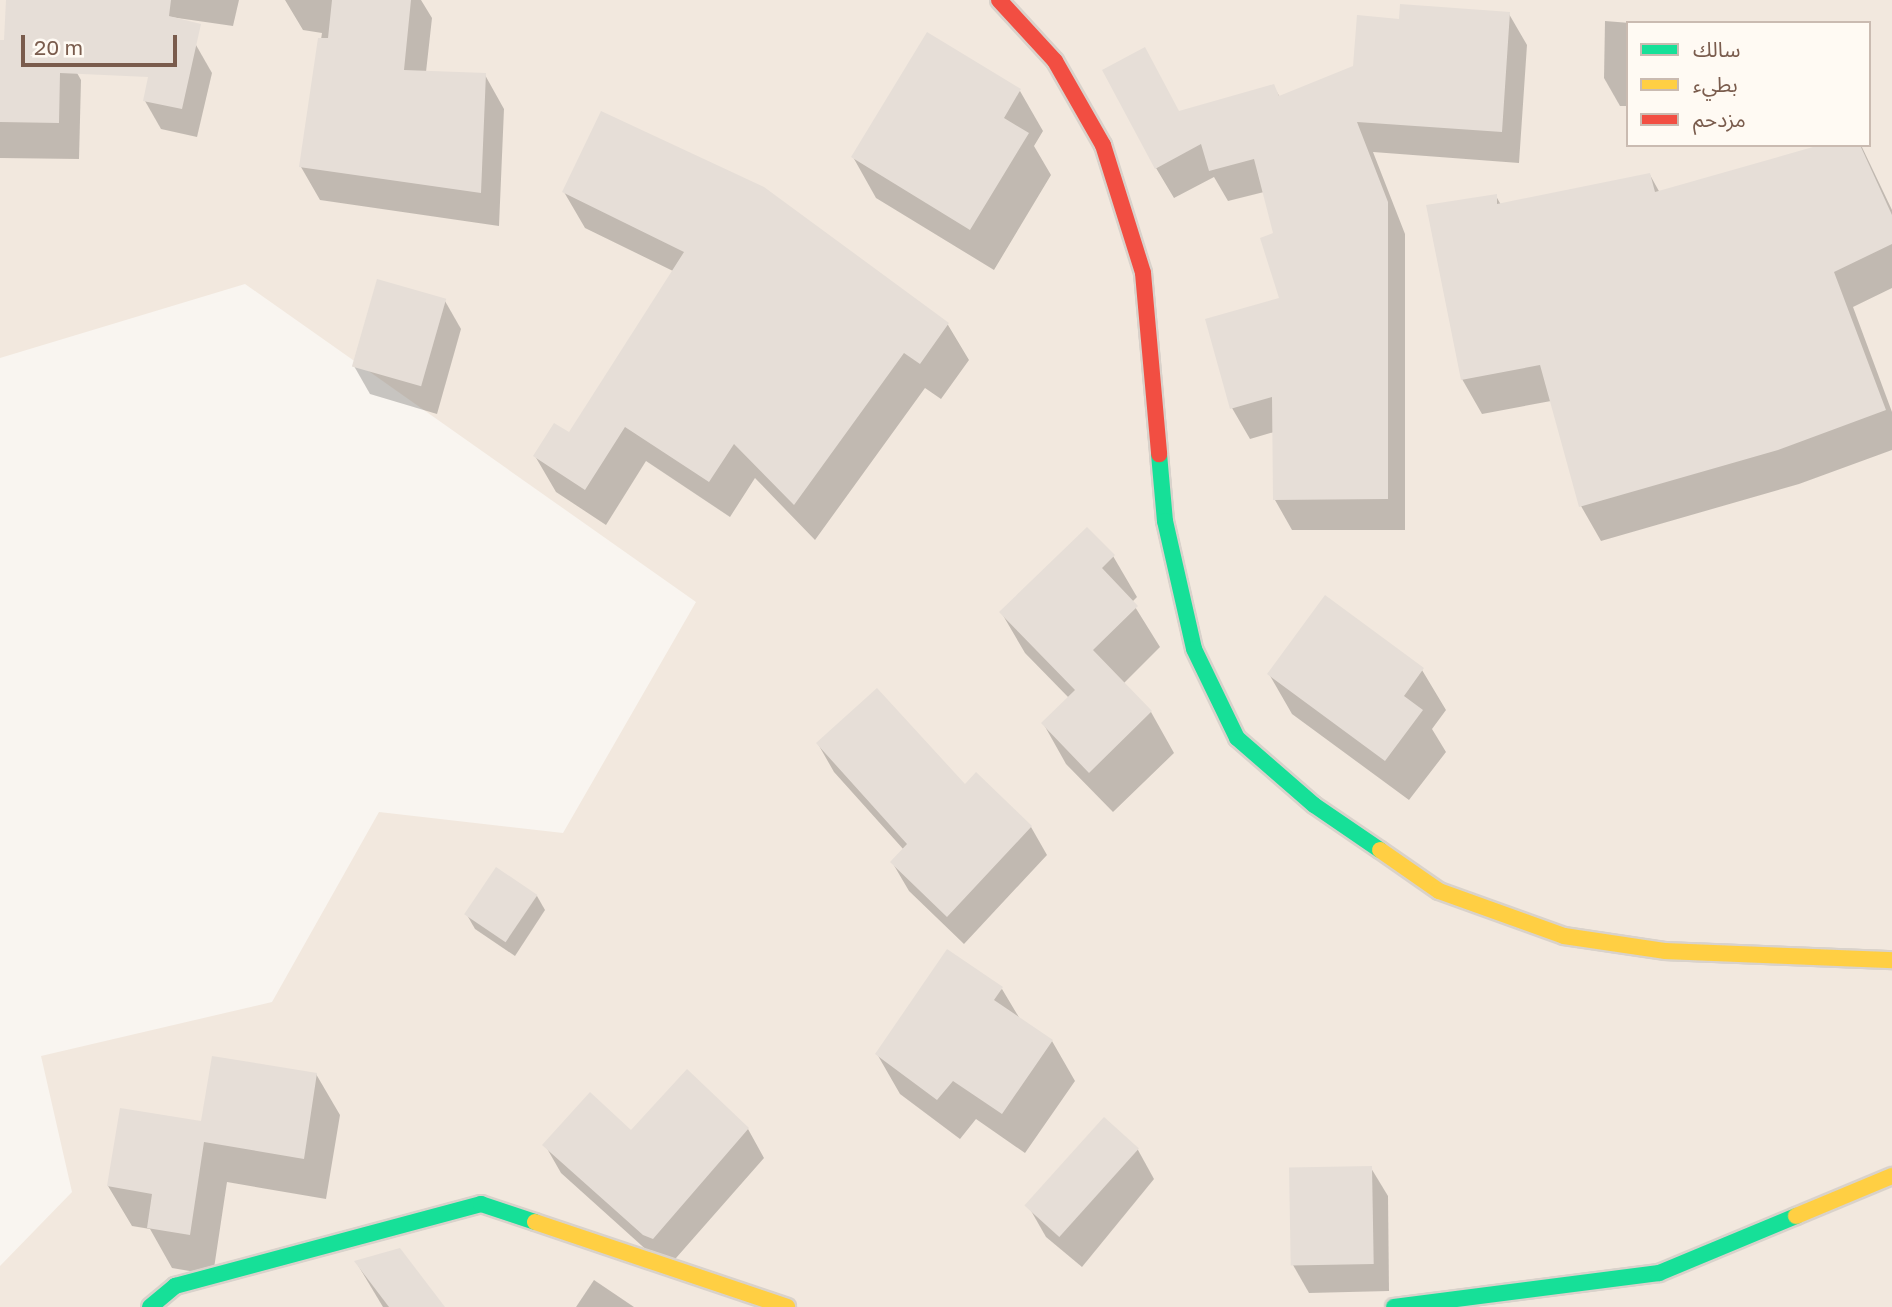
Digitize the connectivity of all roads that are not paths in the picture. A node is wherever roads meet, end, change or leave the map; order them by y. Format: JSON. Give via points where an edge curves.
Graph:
{"nodes":[{"id":1,"x":999,"y":0,"type":"edge"},
{"id":2,"x":1892,"y":960,"type":"edge"},
{"id":3,"x":1892,"y":1176,"type":"edge"},
{"id":4,"x":149,"y":1307,"type":"edge"},
{"id":5,"x":787,"y":1307,"type":"edge"},
{"id":6,"x":1394,"y":1307,"type":"edge"}],
"edges":[{"from":1,"to":2,"type":"main road","via":[[1055,61],[1103,145],[1143,273],[1165,521],[1194,649],[1237,738],[1314,805],[1439,891],[1564,936],[1665,951]]},
{"from":3,"to":6,"type":"main road","via":[[1659,1273]]},
{"from":4,"to":5,"type":"main road","via":[[175,1286],[481,1205]]}]}
